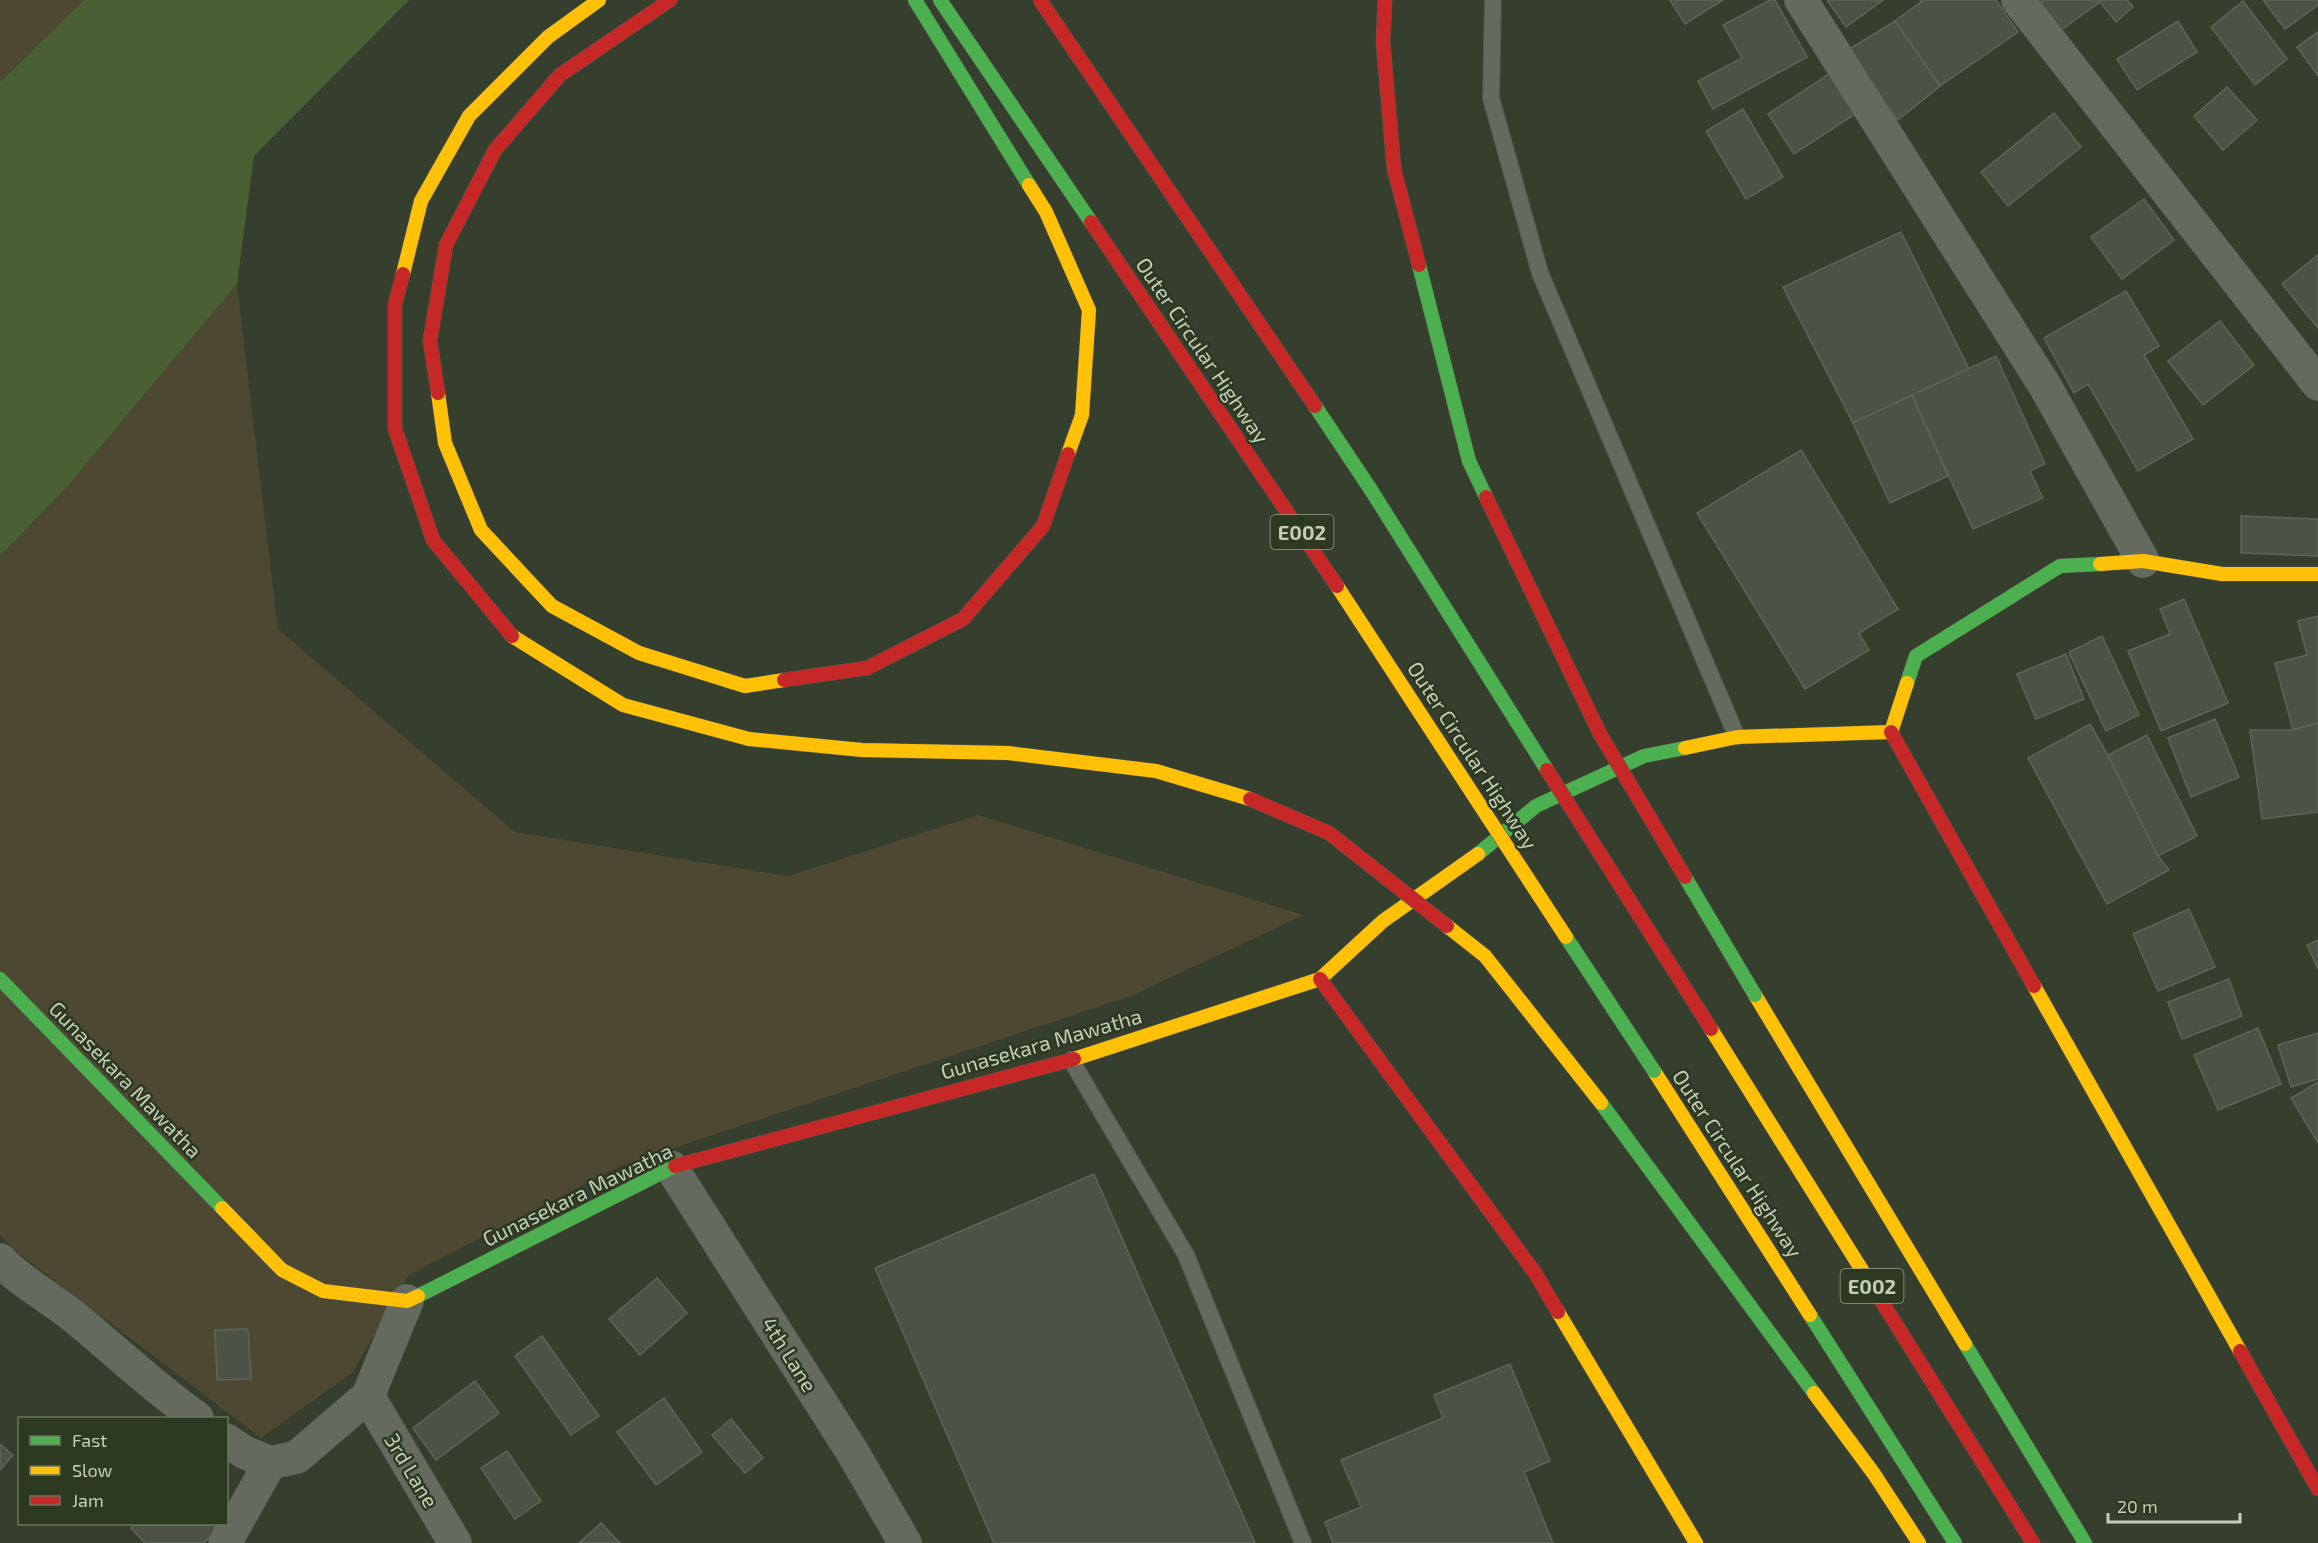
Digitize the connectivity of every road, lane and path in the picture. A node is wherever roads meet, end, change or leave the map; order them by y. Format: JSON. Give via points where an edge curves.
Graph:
{"nodes":[{"id":1,"x":599,"y":0,"type":"edge"},
{"id":2,"x":670,"y":0,"type":"edge"},
{"id":3,"x":915,"y":0,"type":"edge"},
{"id":4,"x":940,"y":0,"type":"edge"},
{"id":5,"x":1040,"y":0,"type":"edge"},
{"id":6,"x":1384,"y":0,"type":"edge"},
{"id":7,"x":1493,"y":0,"type":"edge"},
{"id":8,"x":1801,"y":0,"type":"edge"},
{"id":9,"x":2018,"y":0,"type":"edge"},
{"id":10,"x":2318,"y":384,"type":"edge"},
{"id":11,"x":2143,"y":561,"type":"junction"},
{"id":12,"x":2318,"y":574,"type":"edge"},
{"id":13,"x":1891,"y":732,"type":"junction"},
{"id":14,"x":1737,"y":736,"type":"junction"},
{"id":15,"x":0,"y":979,"type":"edge"},
{"id":16,"x":1320,"y":979,"type":"junction"},
{"id":17,"x":1071,"y":1060,"type":"junction"},
{"id":18,"x":671,"y":1167,"type":"junction"},
{"id":19,"x":3,"y":1270,"type":"edge"},
{"id":20,"x":407,"y":1301,"type":"junction"},
{"id":21,"x":368,"y":1396,"type":"junction"},
{"id":22,"x":194,"y":1417,"type":"edge"},
{"id":23,"x":228,"y":1441,"type":"edge"},
{"id":24,"x":270,"y":1463,"type":"junction"},
{"id":25,"x":2318,"y":1489,"type":"edge"},
{"id":26,"x":225,"y":1543,"type":"edge"},
{"id":27,"x":455,"y":1543,"type":"edge"},
{"id":28,"x":905,"y":1543,"type":"edge"},
{"id":29,"x":1303,"y":1543,"type":"edge"},
{"id":30,"x":1696,"y":1543,"type":"edge"},
{"id":31,"x":1919,"y":1543,"type":"edge"},
{"id":32,"x":1955,"y":1543,"type":"edge"},
{"id":33,"x":2033,"y":1543,"type":"edge"},
{"id":34,"x":2085,"y":1543,"type":"edge"}],
"edges":[{"from":1,"to":31,"type":"main road","bridge":true,"via":[[548,37],[469,116],[421,201],[395,304],[395,429],[433,540],[515,639],[623,705],[749,738],[862,750],[1008,753],[1156,771],[1246,797],[1329,833],[1485,956],[1601,1103],[1874,1474]]},
{"from":2,"to":3,"type":"main road","via":[[560,75],[495,150],[446,245],[430,341],[444,443],[481,530],[552,606],[639,653],[745,686],[867,668],[963,620],[1042,526],[1082,415],[1089,310],[1046,212]]},
{"from":4,"to":32,"type":"main road","name":"Outer Circular Highway","number":"E002","bridge":true,"via":[[1290,514],[1654,1071]]},
{"from":5,"to":33,"type":"main road","number":"E002","bridge":true,"via":[[1371,490]]},
{"from":6,"to":34,"type":"main road","bridge":true,"via":[[1383,42],[1394,169],[1469,461],[1600,734]]},
{"from":7,"to":14,"type":"lane","via":[[1491,98],[1540,273]]},
{"from":8,"to":11,"type":"street","via":[[2045,386]]},
{"from":9,"to":10,"type":"street"},
{"from":11,"to":12,"type":"main road","via":[[2222,574]]},
{"from":11,"to":13,"type":"main road","via":[[2060,566],[1950,632],[1916,656]]},
{"from":13,"to":14,"type":"main road"},
{"from":13,"to":25,"type":"main road"},
{"from":14,"to":16,"type":"main road","via":[[1644,756],[1536,806],[1476,856],[1383,921]]},
{"from":15,"to":20,"type":"main road","name":"Gunasekara Mawatha","via":[[282,1270],[323,1292]]},
{"from":16,"to":17,"type":"main road","name":"Gunasekara Mawatha"},
{"from":16,"to":30,"type":"main road","via":[[1535,1273]]},
{"from":17,"to":18,"type":"main road","name":"Gunasekara Mawatha"},
{"from":17,"to":29,"type":"lane","via":[[1186,1255]]},
{"from":18,"to":20,"type":"main road","name":"Gunasekara Mawatha"},
{"from":18,"to":28,"type":"street","name":"4th Lane","via":[[853,1453]]},
{"from":19,"to":22,"type":"street","via":[[72,1316]]},
{"from":20,"to":21,"type":"street"},
{"from":21,"to":24,"type":"street","via":[[297,1457]]},
{"from":21,"to":27,"type":"street","name":"3rd Lane"},
{"from":23,"to":24,"type":"street"},
{"from":24,"to":26,"type":"street"}]}
